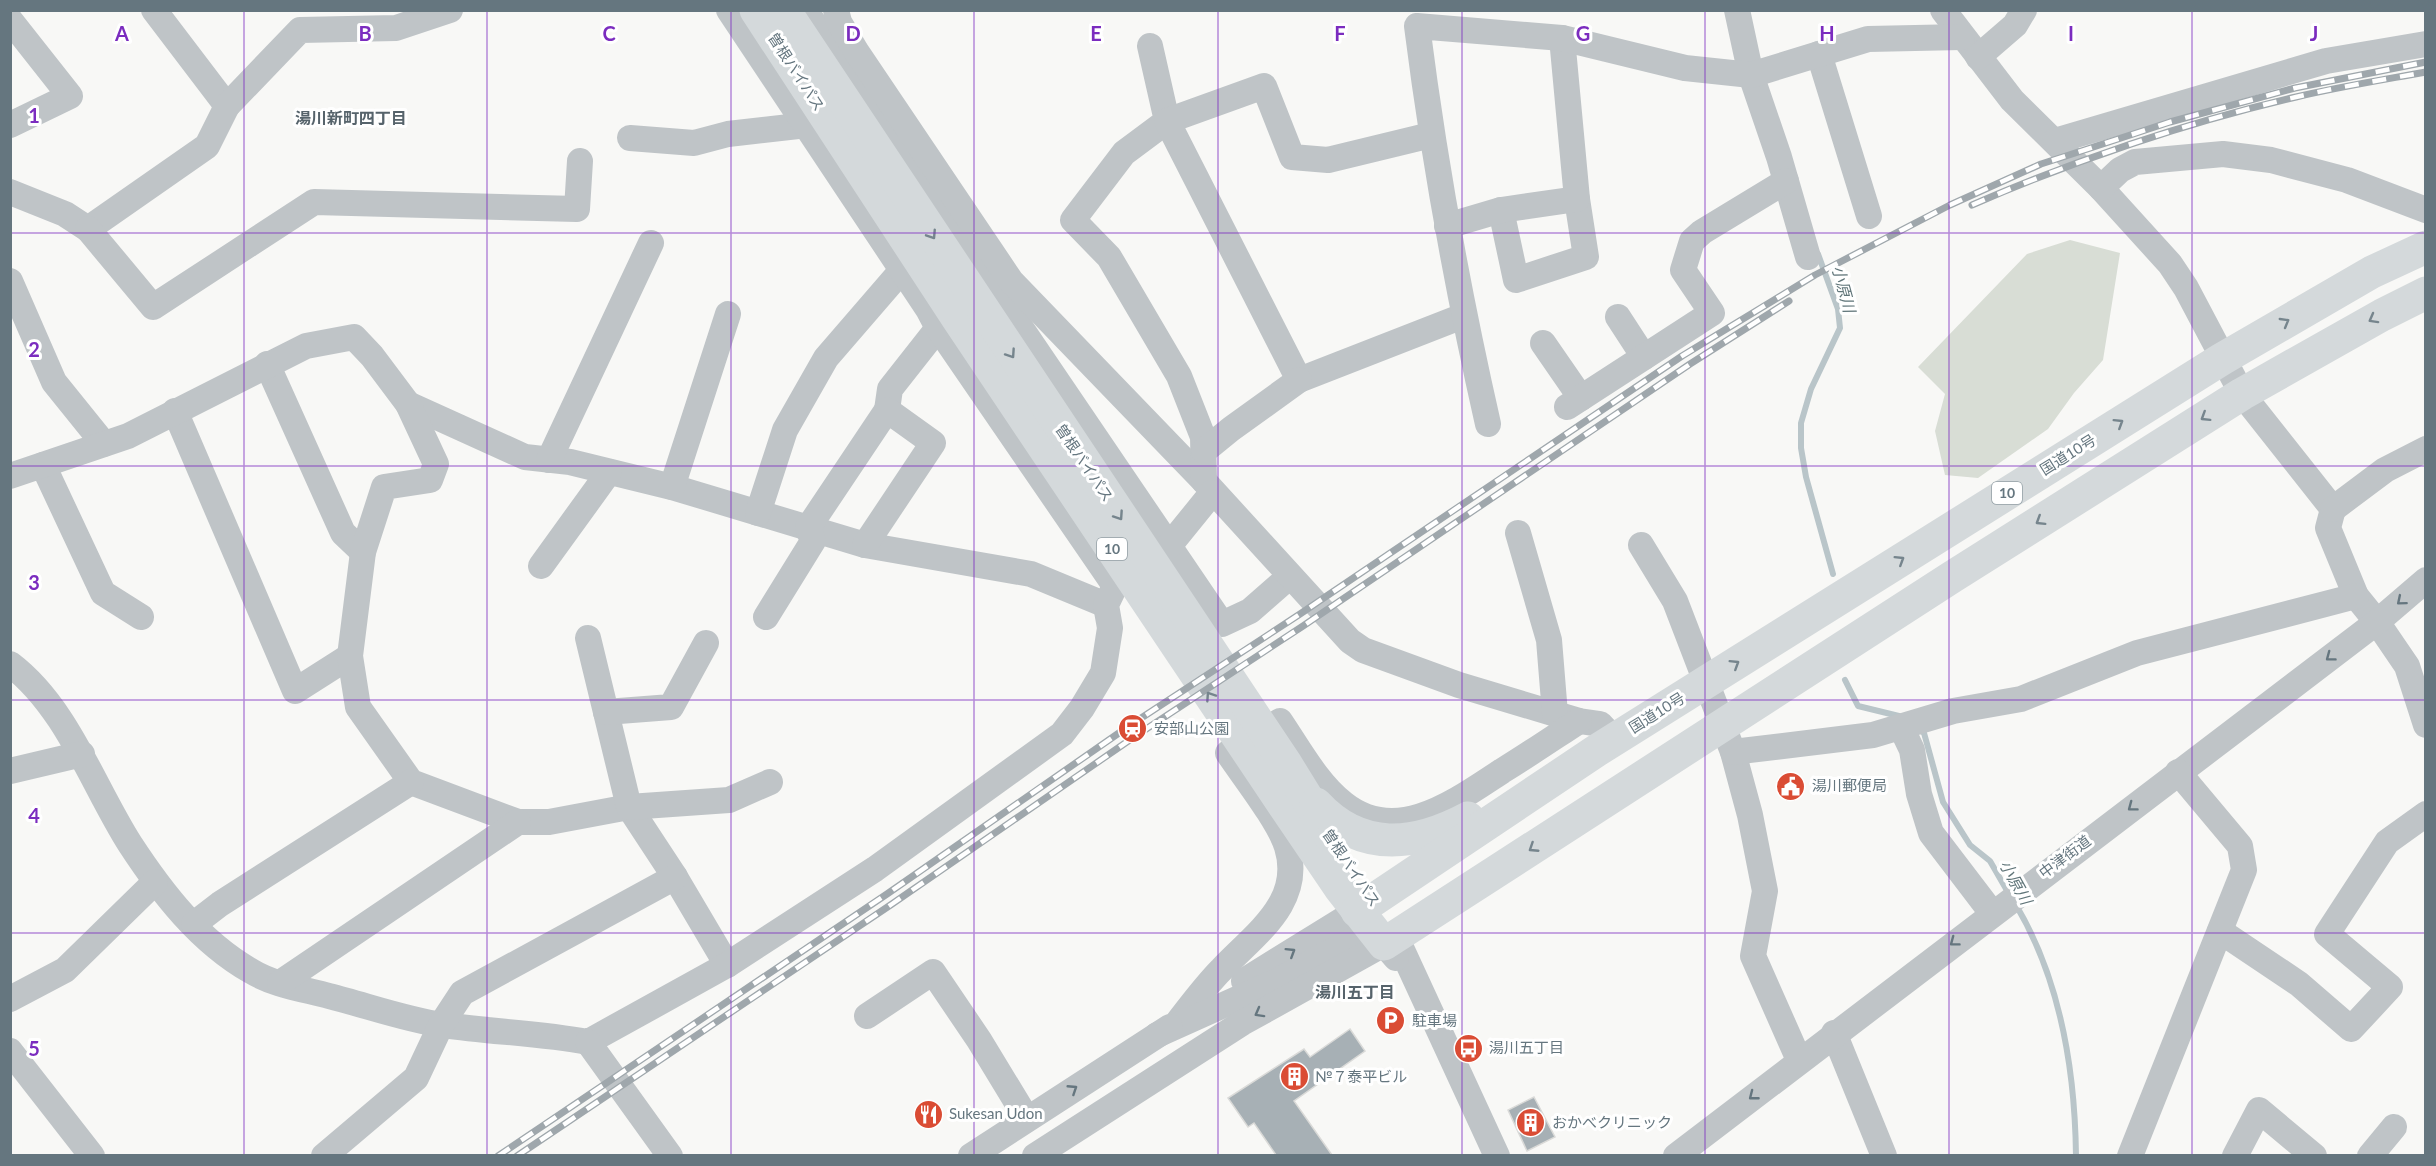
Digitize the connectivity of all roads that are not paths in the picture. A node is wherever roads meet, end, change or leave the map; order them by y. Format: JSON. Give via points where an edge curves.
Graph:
{"nodes":[{"id":1,"x":153,"y":10,"type":"edge"},
{"id":2,"x":450,"y":10,"type":"edge"},
{"id":3,"x":729,"y":10,"type":"edge"},
{"id":4,"x":756,"y":10,"type":"edge"},
{"id":5,"x":784,"y":10,"type":"edge"},
{"id":6,"x":806,"y":10,"type":"edge"},
{"id":7,"x":836,"y":10,"type":"edge"},
{"id":8,"x":1737,"y":10,"type":"edge"},
{"id":9,"x":1943,"y":10,"type":"edge"},
{"id":10,"x":2024,"y":10,"type":"edge"},
{"id":11,"x":10,"y":20,"type":"edge"},
{"id":12,"x":1962,"y":37,"type":"junction"},
{"id":13,"x":1562,"y":38,"type":"junction"},
{"id":14,"x":2426,"y":44,"type":"edge"},
{"id":15,"x":1150,"y":45,"type":"dead end"},
{"id":16,"x":1819,"y":54,"type":"junction"},
{"id":17,"x":1978,"y":57,"type":"junction"},
{"id":18,"x":1751,"y":75,"type":"junction"},
{"id":19,"x":227,"y":106,"type":"junction"},
{"id":20,"x":1167,"y":121,"type":"junction"},
{"id":21,"x":807,"y":124,"type":"junction"},
{"id":22,"x":10,"y":125,"type":"edge"},
{"id":23,"x":1431,"y":135,"type":"junction"},
{"id":24,"x":630,"y":138,"type":"dead end"},
{"id":25,"x":2055,"y":141,"type":"junction"},
{"id":26,"x":580,"y":161,"type":"dead end"},
{"id":27,"x":1786,"y":181,"type":"junction"},
{"id":28,"x":2101,"y":188,"type":"junction"},
{"id":29,"x":10,"y":192,"type":"edge"},
{"id":30,"x":1577,"y":199,"type":"junction"},
{"id":31,"x":1501,"y":210,"type":"junction"},
{"id":32,"x":2426,"y":210,"type":"edge"},
{"id":33,"x":1869,"y":216,"type":"dead end"},
{"id":34,"x":1447,"y":226,"type":"junction"},
{"id":35,"x":88,"y":229,"type":"junction"},
{"id":36,"x":651,"y":243,"type":"dead end"},
{"id":37,"x":2426,"y":247,"type":"edge"},
{"id":38,"x":1808,"y":257,"type":"dead end"},
{"id":39,"x":902,"y":270,"type":"junction"},
{"id":40,"x":10,"y":281,"type":"edge"},
{"id":41,"x":2426,"y":294,"type":"edge"},
{"id":42,"x":728,"y":314,"type":"dead end"},
{"id":43,"x":1463,"y":316,"type":"junction"},
{"id":44,"x":958,"y":317,"type":"junction"},
{"id":45,"x":1618,"y":317,"type":"dead end"},
{"id":46,"x":1543,"y":343,"type":"dead end"},
{"id":47,"x":1644,"y":357,"type":"junction"},
{"id":48,"x":2222,"y":359,"type":"junction"},
{"id":49,"x":267,"y":364,"type":"junction"},
{"id":50,"x":1299,"y":380,"type":"junction"},
{"id":51,"x":2242,"y":394,"type":"junction"},
{"id":52,"x":408,"y":404,"type":"junction"},
{"id":53,"x":887,"y":410,"type":"junction"},
{"id":54,"x":176,"y":411,"type":"junction"},
{"id":55,"x":1488,"y":424,"type":"dead end"},
{"id":56,"x":104,"y":444,"type":"junction"},
{"id":57,"x":2426,"y":449,"type":"edge"},
{"id":58,"x":1204,"y":451,"type":"junction"},
{"id":59,"x":549,"y":460,"type":"junction"},
{"id":60,"x":43,"y":465,"type":"junction"},
{"id":61,"x":609,"y":472,"type":"junction"},
{"id":62,"x":10,"y":476,"type":"edge"},
{"id":63,"x":672,"y":487,"type":"junction"},
{"id":64,"x":1208,"y":487,"type":"junction"},
{"id":65,"x":2333,"y":509,"type":"junction"},
{"id":66,"x":758,"y":513,"type":"junction"},
{"id":67,"x":808,"y":528,"type":"junction"},
{"id":68,"x":1518,"y":533,"type":"dead end"},
{"id":69,"x":866,"y":545,"type":"junction"},
{"id":70,"x":1641,"y":545,"type":"dead end"},
{"id":71,"x":1169,"y":546,"type":"junction"},
{"id":72,"x":363,"y":552,"type":"junction"},
{"id":73,"x":541,"y":566,"type":"dead end"},
{"id":74,"x":2426,"y":580,"type":"edge"},
{"id":75,"x":1297,"y":584,"type":"junction"},
{"id":76,"x":1110,"y":595,"type":"junction"},
{"id":77,"x":2356,"y":596,"type":"junction"},
{"id":78,"x":141,"y":617,"type":"dead end"},
{"id":79,"x":766,"y":617,"type":"dead end"},
{"id":80,"x":2377,"y":622,"type":"junction"},
{"id":81,"x":588,"y":638,"type":"dead end"},
{"id":82,"x":706,"y":643,"type":"dead end"},
{"id":83,"x":350,"y":656,"type":"junction"},
{"id":84,"x":10,"y":664,"type":"edge"},
{"id":85,"x":606,"y":712,"type":"junction"},
{"id":86,"x":1567,"y":717,"type":"junction"},
{"id":87,"x":1720,"y":717,"type":"junction"},
{"id":88,"x":2426,"y":725,"type":"edge"},
{"id":89,"x":1901,"y":727,"type":"junction"},
{"id":90,"x":1606,"y":746,"type":"junction"},
{"id":91,"x":82,"y":754,"type":"junction"},
{"id":92,"x":10,"y":771,"type":"edge"},
{"id":93,"x":2178,"y":772,"type":"junction"},
{"id":94,"x":411,"y":782,"type":"junction"},
{"id":95,"x":770,"y":782,"type":"dead end"},
{"id":96,"x":1283,"y":782,"type":"junction"},
{"id":97,"x":629,"y":807,"type":"junction"},
{"id":98,"x":2426,"y":814,"type":"edge"},
{"id":99,"x":518,"y":822,"type":"junction"},
{"id":100,"x":675,"y":877,"type":"junction"},
{"id":101,"x":155,"y":882,"type":"junction"},
{"id":102,"x":1997,"y":910,"type":"junction"},
{"id":103,"x":194,"y":924,"type":"junction"},
{"id":104,"x":1378,"y":924,"type":"junction"},
{"id":105,"x":2220,"y":931,"type":"junction"},
{"id":106,"x":727,"y":965,"type":"junction"},
{"id":107,"x":280,"y":983,"type":"junction"},
{"id":108,"x":10,"y":999,"type":"edge"},
{"id":109,"x":1209,"y":1002,"type":"junction"},
{"id":110,"x":867,"y":1016,"type":"dead end"},
{"id":111,"x":441,"y":1025,"type":"junction"},
{"id":112,"x":1168,"y":1029,"type":"junction"},
{"id":113,"x":1834,"y":1033,"type":"junction"},
{"id":114,"x":10,"y":1051,"type":"edge"},
{"id":115,"x":594,"y":1051,"type":"junction"},
{"id":116,"x":1799,"y":1060,"type":"junction"},
{"id":117,"x":1028,"y":1119,"type":"junction"},
{"id":118,"x":2394,"y":1127,"type":"dead end"},
{"id":119,"x":1680,"y":1154,"type":"edge"},
{"id":120,"x":92,"y":1155,"type":"edge"},
{"id":121,"x":324,"y":1155,"type":"edge"},
{"id":122,"x":670,"y":1155,"type":"edge"},
{"id":123,"x":971,"y":1155,"type":"edge"},
{"id":124,"x":1035,"y":1155,"type":"edge"},
{"id":125,"x":1497,"y":1155,"type":"edge"},
{"id":126,"x":1884,"y":1155,"type":"edge"},
{"id":127,"x":2130,"y":1155,"type":"edge"},
{"id":128,"x":2235,"y":1155,"type":"edge"},
{"id":129,"x":2314,"y":1155,"type":"edge"},
{"id":130,"x":2370,"y":1155,"type":"edge"}],
"edges":[{"from":1,"to":19,"type":"street"},
{"from":2,"to":19,"type":"street","via":[[396,28],[300,30]]},
{"from":3,"to":21,"type":"street"},
{"from":4,"to":44,"type":"highway","name":"曽根バイパス","number":"10"},
{"from":5,"to":44,"type":"highway","name":"曽根バイパス","number":"10","one_way":true},
{"from":6,"to":71,"type":"street"},
{"from":7,"to":64,"type":"street","via":[[856,51],[1011,281]]},
{"from":8,"to":18,"type":"street"},
{"from":9,"to":12,"type":"street"},
{"from":10,"to":17,"type":"street","via":[[2015,24]]},
{"from":11,"to":22,"type":"street","via":[[69,96]]},
{"from":12,"to":16,"type":"street","via":[[1868,39]]},
{"from":12,"to":17,"type":"street"},
{"from":13,"to":18,"type":"street","via":[[1685,68]]},
{"from":13,"to":23,"type":"street","via":[[1418,26]]},
{"from":13,"to":30,"type":"street"},
{"from":14,"to":25,"type":"street","via":[[2326,61]]},
{"from":15,"to":20,"type":"street"},
{"from":16,"to":18,"type":"street"},
{"from":16,"to":33,"type":"street"},
{"from":17,"to":25,"type":"street","via":[[2012,100]]},
{"from":18,"to":27,"type":"street"},
{"from":19,"to":35,"type":"street","via":[[207,146]]},
{"from":20,"to":23,"type":"street","via":[[1264,86],[1292,157],[1328,160]]},
{"from":20,"to":50,"type":"street"},
{"from":20,"to":58,"type":"street","via":[[1124,153],[1073,220],[1108,257],[1179,376],[1203,437]]},
{"from":21,"to":24,"type":"street","via":[[728,134],[694,143]]},
{"from":21,"to":39,"type":"street"},
{"from":23,"to":34,"type":"street"},
{"from":25,"to":28,"type":"street"},
{"from":26,"to":35,"type":"street","via":[[577,209],[314,202],[153,307]]},
{"from":27,"to":38,"type":"street"},
{"from":27,"to":47,"type":"street","via":[[1692,241],[1683,270],[1712,313]]},
{"from":28,"to":32,"type":"street","via":[[2135,162],[2223,154],[2271,160],[2347,180]]},
{"from":28,"to":48,"type":"street","via":[[2170,264]]},
{"from":29,"to":35,"type":"street","via":[[65,214]]},
{"from":30,"to":31,"type":"street"},
{"from":30,"to":31,"type":"street","via":[[1586,257],[1516,280]]},
{"from":31,"to":34,"type":"street"},
{"from":34,"to":43,"type":"street"},
{"from":36,"to":59,"type":"street"},
{"from":48,"to":37,"type":"highway","name":"国道10号","number":"10","one_way":true,"via":[[2372,272]]},
{"from":39,"to":44,"type":"street"},
{"from":39,"to":66,"type":"street","via":[[826,358],[785,430]]},
{"from":40,"to":56,"type":"street","via":[[54,382]]},
{"from":41,"to":51,"type":"highway","name":"国道10号","number":"10","one_way":true},
{"from":42,"to":63,"type":"street"},
{"from":43,"to":50,"type":"street"},
{"from":43,"to":55,"type":"street"},
{"from":44,"to":53,"type":"street","via":[[890,390]]},
{"from":44,"to":76,"type":"street"},
{"from":44,"to":96,"type":"highway","name":"曽根バイパス","number":"10"},
{"from":45,"to":47,"type":"street"},
{"from":46,"to":47,"type":"street","via":[[1574,402]]},
{"from":48,"to":51,"type":"street"},
{"from":87,"to":48,"type":"highway","name":"国道10号","number":"10","one_way":true},
{"from":49,"to":52,"type":"street","via":[[306,346],[354,337]]},
{"from":49,"to":54,"type":"street"},
{"from":49,"to":72,"type":"street","via":[[343,533]]},
{"from":50,"to":58,"type":"street"},
{"from":51,"to":65,"type":"street"},
{"from":51,"to":87,"type":"highway","name":"国道10号","number":"10","one_way":true,"via":[[1952,577]]},
{"from":52,"to":59,"type":"street","via":[[525,457]]},
{"from":52,"to":72,"type":"street","via":[[436,464],[430,480],[384,487]]},
{"from":53,"to":67,"type":"street"},
{"from":53,"to":69,"type":"street","via":[[933,443]]},
{"from":54,"to":56,"type":"street"},
{"from":54,"to":83,"type":"street","via":[[294,691]]},
{"from":56,"to":60,"type":"street"},
{"from":57,"to":65,"type":"street","via":[[2385,470]]},
{"from":58,"to":64,"type":"street"},
{"from":59,"to":61,"type":"street"},
{"from":60,"to":62,"type":"street"},
{"from":60,"to":78,"type":"street","via":[[103,593]]},
{"from":61,"to":63,"type":"street"},
{"from":61,"to":73,"type":"street"},
{"from":63,"to":66,"type":"street"},
{"from":64,"to":71,"type":"street"},
{"from":64,"to":75,"type":"street"},
{"from":65,"to":77,"type":"street","via":[[2328,528]]},
{"from":66,"to":67,"type":"street"},
{"from":67,"to":69,"type":"street"},
{"from":67,"to":79,"type":"street","via":[[813,540]]},
{"from":68,"to":86,"type":"street"},
{"from":69,"to":76,"type":"street","via":[[1031,574]]},
{"from":70,"to":87,"type":"street","via":[[1675,601]]},
{"from":71,"to":75,"type":"street","via":[[1222,624]]},
{"from":71,"to":76,"type":"street"},
{"from":72,"to":83,"type":"street"},
{"from":74,"to":80,"type":"street","name":"中津街道","one_way":true},
{"from":75,"to":86,"type":"street","via":[[1363,650],[1459,685]]},
{"from":76,"to":106,"type":"street","via":[[1103,673],[1062,734],[875,869]]},
{"from":77,"to":80,"type":"street"},
{"from":77,"to":89,"type":"street","via":[[2137,653],[2021,699],[1953,711]]},
{"from":80,"to":88,"type":"street","via":[[2407,666]]},
{"from":80,"to":93,"type":"street","name":"中津街道","one_way":true},
{"from":81,"to":85,"type":"street"},
{"from":82,"to":85,"type":"street","via":[[671,707]]},
{"from":83,"to":94,"type":"street","via":[[358,707]]},
{"from":84,"to":91,"type":"street","via":[[30,679]]},
{"from":85,"to":97,"type":"street"},
{"from":86,"to":90,"type":"street","via":[[1600,724]]},
{"from":86,"to":112,"type":"street","via":[[1456,801],[1424,817],[1407,820],[1372,818],[1346,806],[1321,781],[1280,721],[1227,753],[1286,844],[1291,876],[1274,918],[1220,970]]},
{"from":87,"to":89,"type":"street","via":[[1873,735]]},
{"from":87,"to":90,"type":"highway","name":"国道10号","number":"10"},
{"from":87,"to":104,"type":"highway","name":"国道10号","number":"10","one_way":true,"via":[[1405,903]]},
{"from":87,"to":116,"type":"street","via":[[1750,815],[1765,891],[1753,956]]},
{"from":89,"to":102,"type":"street","via":[[1912,750],[1931,833]]},
{"from":90,"to":96,"type":"highway","via":[[1452,827],[1401,842],[1359,834],[1337,823]]},
{"from":90,"to":104,"type":"highway","number":"10"},
{"from":91,"to":92,"type":"street"},
{"from":91,"to":101,"type":"street","via":[[121,829]]},
{"from":93,"to":102,"type":"street","name":"中津街道","one_way":true},
{"from":93,"to":105,"type":"street","via":[[2240,846],[2244,870]]},
{"from":94,"to":99,"type":"street"},
{"from":94,"to":103,"type":"street"},
{"from":95,"to":97,"type":"street","via":[[729,800]]},
{"from":96,"to":104,"type":"highway","name":"曽根バイパス","number":"10","via":[[1323,825]]},
{"from":96,"to":109,"type":"street","via":[[1304,854],[1307,883],[1303,899],[1282,932]]},
{"from":97,"to":99,"type":"street","via":[[549,822]]},
{"from":97,"to":100,"type":"street"},
{"from":98,"to":105,"type":"street","via":[[2387,842],[2327,934],[2390,987],[2351,1029],[2299,984]]},
{"from":99,"to":107,"type":"street"},
{"from":100,"to":106,"type":"street"},
{"from":100,"to":111,"type":"street","via":[[462,993]]},
{"from":101,"to":103,"type":"street"},
{"from":101,"to":108,"type":"street","via":[[65,970]]},
{"from":102,"to":113,"type":"street","name":"中津街道","one_way":true},
{"from":103,"to":107,"type":"street","via":[[210,942],[252,972]]},
{"from":109,"to":104,"type":"street","one_way":true},
{"from":104,"to":112,"type":"street","via":[[1278,980]]},
{"from":104,"to":124,"type":"street","one_way":true,"via":[[1242,1023]]},
{"from":104,"to":125,"type":"street","via":[[1412,976]]},
{"from":105,"to":127,"type":"street"},
{"from":106,"to":115,"type":"street"},
{"from":107,"to":111,"type":"street"},
{"from":109,"to":112,"type":"street"},
{"from":110,"to":117,"type":"street","via":[[933,972]]},
{"from":111,"to":115,"type":"street","via":[[556,1036]]},
{"from":111,"to":121,"type":"street","via":[[416,1078]]},
{"from":117,"to":112,"type":"street","one_way":true},
{"from":113,"to":116,"type":"street","name":"中津街道"},
{"from":113,"to":126,"type":"street"},
{"from":114,"to":120,"type":"street"},
{"from":115,"to":122,"type":"street"},
{"from":116,"to":119,"type":"street","name":"中津街道","one_way":true},
{"from":117,"to":123,"type":"street"},
{"from":118,"to":130,"type":"street"},
{"from":128,"to":129,"type":"street","via":[[2259,1110]]}]}
